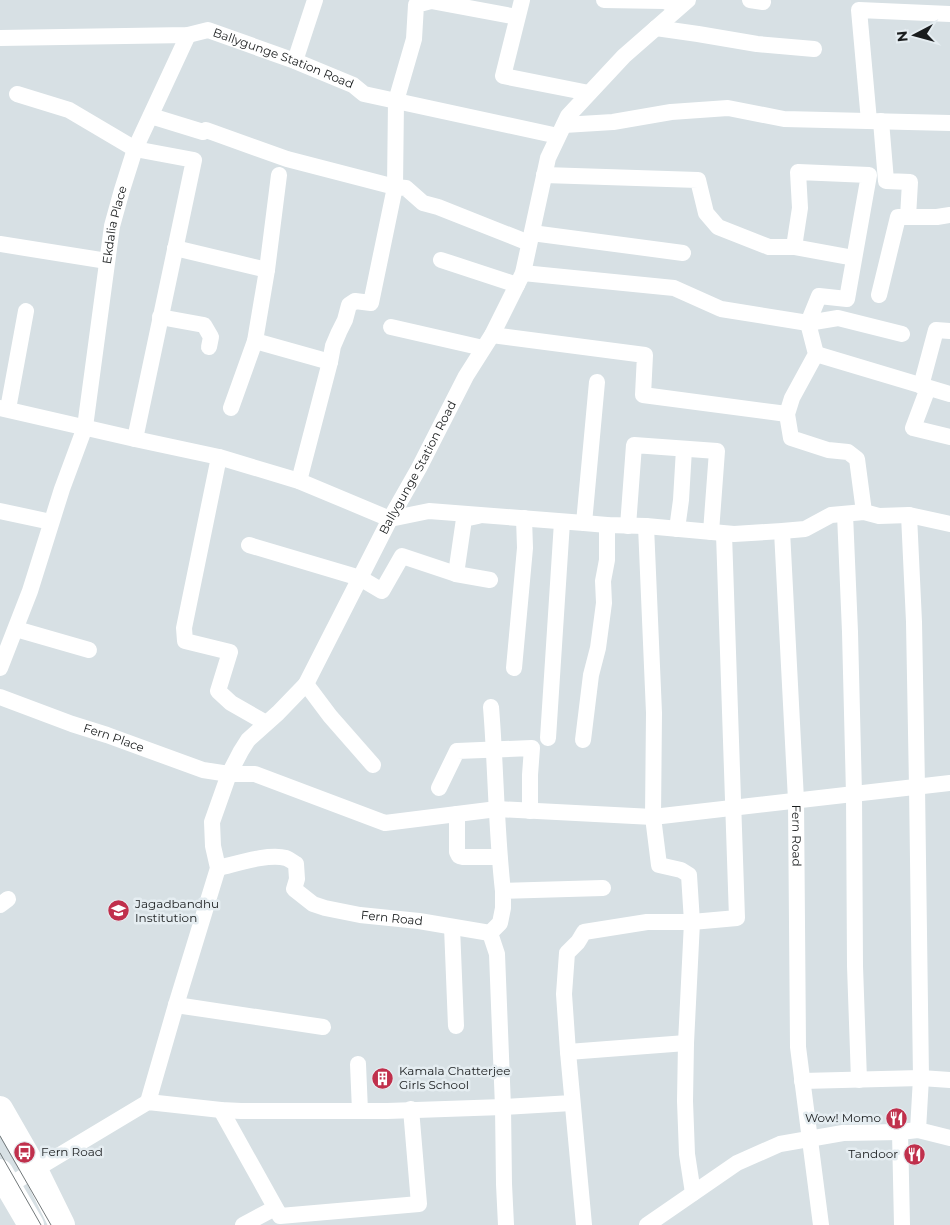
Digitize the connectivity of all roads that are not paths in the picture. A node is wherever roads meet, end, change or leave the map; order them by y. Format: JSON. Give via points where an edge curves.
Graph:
{"nodes":[{"id":1,"x":315,"y":0,"type":"edge"},
{"id":2,"x":522,"y":0,"type":"edge"},
{"id":3,"x":604,"y":0,"type":"edge"},
{"id":4,"x":683,"y":4,"type":"edge"},
{"id":5,"x":950,"y":14,"type":"edge"},
{"id":6,"x":518,"y":16,"type":"junction"},
{"id":7,"x":656,"y":28,"type":"junction"},
{"id":8,"x":188,"y":35,"type":"junction"},
{"id":9,"x":0,"y":38,"type":"edge"},
{"id":10,"x":814,"y":49,"type":"dead end"},
{"id":11,"x":295,"y":61,"type":"junction"},
{"id":12,"x":590,"y":93,"type":"junction"},
{"id":13,"x":17,"y":94,"type":"dead end"},
{"id":14,"x":396,"y":101,"type":"junction"},
{"id":15,"x":150,"y":116,"type":"junction"},
{"id":16,"x":875,"y":121,"type":"junction"},
{"id":17,"x":950,"y":123,"type":"edge"},
{"id":18,"x":561,"y":131,"type":"junction"},
{"id":19,"x":135,"y":149,"type":"junction"},
{"id":20,"x":279,"y":175,"type":"dead end"},
{"id":21,"x":544,"y":175,"type":"junction"},
{"id":22,"x":395,"y":187,"type":"junction"},
{"id":23,"x":950,"y":215,"type":"edge"},
{"id":24,"x":908,"y":217,"type":"junction"},
{"id":25,"x":531,"y":238,"type":"junction"},
{"id":26,"x":0,"y":244,"type":"edge"},
{"id":27,"x":794,"y":247,"type":"junction"},
{"id":28,"x":175,"y":248,"type":"junction"},
{"id":29,"x":683,"y":253,"type":"dead end"},
{"id":30,"x":854,"y":258,"type":"junction"},
{"id":31,"x":441,"y":260,"type":"dead end"},
{"id":32,"x":107,"y":261,"type":"junction"},
{"id":33,"x":267,"y":270,"type":"junction"},
{"id":34,"x":520,"y":279,"type":"junction"},
{"id":35,"x":879,"y":295,"type":"dead end"},
{"id":36,"x":26,"y":311,"type":"dead end"},
{"id":37,"x":160,"y":317,"type":"junction"},
{"id":38,"x":808,"y":323,"type":"junction"},
{"id":39,"x":391,"y":327,"type":"dead end"},
{"id":40,"x":950,"y":331,"type":"edge"},
{"id":41,"x":902,"y":334,"type":"dead end"},
{"id":42,"x":255,"y":340,"type":"junction"},
{"id":43,"x":488,"y":342,"type":"junction"},
{"id":44,"x":208,"y":348,"type":"dead end"},
{"id":45,"x":816,"y":354,"type":"junction"},
{"id":46,"x":330,"y":362,"type":"junction"},
{"id":47,"x":597,"y":382,"type":"dead end"},
{"id":48,"x":925,"y":387,"type":"junction"},
{"id":49,"x":950,"y":394,"type":"edge"},
{"id":50,"x":231,"y":408,"type":"dead end"},
{"id":51,"x":4,"y":409,"type":"edge"},
{"id":52,"x":787,"y":414,"type":"junction"},
{"id":53,"x":84,"y":427,"type":"junction"},
{"id":54,"x":950,"y":437,"type":"edge"},
{"id":55,"x":135,"y":439,"type":"junction"},
{"id":56,"x":684,"y":448,"type":"junction"},
{"id":57,"x":219,"y":457,"type":"junction"},
{"id":58,"x":299,"y":481,"type":"junction"},
{"id":59,"x":0,"y":511,"type":"edge"},
{"id":60,"x":864,"y":512,"type":"junction"},
{"id":61,"x":845,"y":514,"type":"junction"},
{"id":62,"x":478,"y":515,"type":"junction"},
{"id":63,"x":908,"y":515,"type":"junction"},
{"id":64,"x":524,"y":518,"type":"junction"},
{"id":65,"x":390,"y":519,"type":"junction"},
{"id":66,"x":51,"y":522,"type":"junction"},
{"id":67,"x":562,"y":522,"type":"junction"},
{"id":68,"x":584,"y":523,"type":"junction"},
{"id":69,"x":950,"y":524,"type":"edge"},
{"id":70,"x":607,"y":525,"type":"junction"},
{"id":71,"x":628,"y":526,"type":"junction"},
{"id":72,"x":646,"y":526,"type":"junction"},
{"id":73,"x":677,"y":529,"type":"junction"},
{"id":74,"x":782,"y":532,"type":"junction"},
{"id":75,"x":718,"y":533,"type":"junction"},
{"id":76,"x":249,"y":545,"type":"dead end"},
{"id":77,"x":456,"y":574,"type":"junction"},
{"id":78,"x":360,"y":578,"type":"junction"},
{"id":79,"x":490,"y":580,"type":"dead end"},
{"id":80,"x":16,"y":629,"type":"junction"},
{"id":81,"x":89,"y":650,"type":"dead end"},
{"id":82,"x":0,"y":668,"type":"edge"},
{"id":83,"x":514,"y":668,"type":"dead end"},
{"id":84,"x":306,"y":684,"type":"junction"},
{"id":85,"x":0,"y":696,"type":"edge"},
{"id":86,"x":491,"y":707,"type":"dead end"},
{"id":87,"x":266,"y":723,"type":"junction"},
{"id":88,"x":548,"y":738,"type":"dead end"},
{"id":89,"x":583,"y":740,"type":"dead end"},
{"id":90,"x":494,"y":749,"type":"junction"},
{"id":91,"x":373,"y":765,"type":"dead end"},
{"id":92,"x":229,"y":774,"type":"junction"},
{"id":93,"x":950,"y":784,"type":"edge"},
{"id":94,"x":917,"y":787,"type":"junction"},
{"id":95,"x":439,"y":788,"type":"dead end"},
{"id":96,"x":854,"y":794,"type":"junction"},
{"id":97,"x":796,"y":800,"type":"junction"},
{"id":98,"x":733,"y":808,"type":"junction"},
{"id":99,"x":497,"y":810,"type":"junction"},
{"id":100,"x":530,"y":811,"type":"junction"},
{"id":101,"x":457,"y":814,"type":"junction"},
{"id":102,"x":653,"y":817,"type":"junction"},
{"id":103,"x":499,"y":857,"type":"junction"},
{"id":104,"x":218,"y":868,"type":"junction"},
{"id":105,"x":603,"y":888,"type":"dead end"},
{"id":106,"x":503,"y":890,"type":"junction"},
{"id":107,"x":692,"y":922,"type":"junction"},
{"id":108,"x":452,"y":927,"type":"junction"},
{"id":109,"x":490,"y":933,"type":"junction"},
{"id":110,"x":176,"y":1005,"type":"junction"},
{"id":111,"x":456,"y":1026,"type":"dead end"},
{"id":112,"x":322,"y":1027,"type":"dead end"},
{"id":113,"x":686,"y":1043,"type":"junction"},
{"id":114,"x":568,"y":1052,"type":"junction"},
{"id":115,"x":358,"y":1064,"type":"dead end"},
{"id":116,"x":920,"y":1078,"type":"junction"},
{"id":117,"x":859,"y":1080,"type":"junction"},
{"id":118,"x":950,"y":1080,"type":"edge"},
{"id":119,"x":802,"y":1081,"type":"junction"},
{"id":120,"x":148,"y":1102,"type":"junction"},
{"id":121,"x":572,"y":1103,"type":"junction"},
{"id":122,"x":503,"y":1107,"type":"junction"},
{"id":123,"x":0,"y":1109,"type":"edge"},
{"id":124,"x":411,"y":1109,"type":"junction"},
{"id":125,"x":221,"y":1110,"type":"junction"},
{"id":126,"x":360,"y":1111,"type":"junction"},
{"id":127,"x":918,"y":1130,"type":"junction"},
{"id":128,"x":900,"y":1132,"type":"junction"},
{"id":129,"x":950,"y":1138,"type":"edge"},
{"id":130,"x":809,"y":1139,"type":"junction"},
{"id":131,"x":35,"y":1170,"type":"junction"},
{"id":132,"x":4,"y":1179,"type":"edge"},
{"id":133,"x":693,"y":1193,"type":"junction"},
{"id":134,"x":275,"y":1208,"type":"junction"},
{"id":135,"x":31,"y":1225,"type":"edge"},
{"id":136,"x":62,"y":1225,"type":"edge"},
{"id":137,"x":244,"y":1225,"type":"edge"},
{"id":138,"x":506,"y":1225,"type":"edge"},
{"id":139,"x":584,"y":1225,"type":"edge"},
{"id":140,"x":646,"y":1225,"type":"edge"},
{"id":141,"x":821,"y":1225,"type":"edge"},
{"id":142,"x":902,"y":1225,"type":"edge"}],
"edges":[{"from":1,"to":11,"type":"street"},
{"from":2,"to":6,"type":"street"},
{"from":3,"to":4,"type":"street"},
{"from":4,"to":7,"type":"street","name":"Ballygunge Station Road"},
{"from":5,"to":16,"type":"street","via":[[859,10]]},
{"from":6,"to":12,"type":"street","via":[[503,76]]},
{"from":6,"to":14,"type":"street","via":[[430,1],[416,5],[414,38]]},
{"from":7,"to":10,"type":"street"},
{"from":7,"to":12,"type":"street","name":"Ballygunge Station Road","via":[[624,56]]},
{"from":8,"to":9,"type":"street","name":"Ballygunge Station Road"},
{"from":8,"to":11,"type":"street","name":"Ballygunge Station Road","via":[[208,30]]},
{"from":8,"to":15,"type":"street","name":"Ekdalia Place"},
{"from":11,"to":14,"type":"street","name":"Ballygunge Station Road","via":[[352,85],[364,94]]},
{"from":12,"to":18,"type":"street","name":"Ballygunge Station Road","via":[[568,116]]},
{"from":13,"to":19,"type":"street","via":[[69,110]]},
{"from":14,"to":18,"type":"street","name":"Ballygunge Station Road"},
{"from":14,"to":22,"type":"street"},
{"from":15,"to":19,"type":"street","name":"Ekdalia Place"},
{"from":15,"to":22,"type":"street","via":[[203,132],[206,130],[287,159]]},
{"from":16,"to":17,"type":"street"},
{"from":16,"to":18,"type":"street","via":[[784,119],[728,108],[671,112]]},
{"from":16,"to":24,"type":"street","via":[[886,181],[910,182]]},
{"from":18,"to":21,"type":"street","name":"Ballygunge Station Road"},
{"from":19,"to":28,"type":"street","via":[[194,160]]},
{"from":19,"to":32,"type":"street","name":"Ekdalia Place","via":[[112,226]]},
{"from":20,"to":33,"type":"street"},
{"from":21,"to":25,"type":"street","name":"Ballygunge Station Road"},
{"from":21,"to":27,"type":"street","via":[[698,180],[706,213],[718,227],[769,247]]},
{"from":22,"to":25,"type":"street","via":[[406,188],[424,203]]},
{"from":22,"to":46,"type":"street","via":[[371,303],[355,301],[349,305]]},
{"from":23,"to":24,"type":"street"},
{"from":24,"to":35,"type":"street","via":[[898,217]]},
{"from":25,"to":29,"type":"street"},
{"from":25,"to":34,"type":"street","name":"Ballygunge Station Road"},
{"from":26,"to":32,"type":"street"},
{"from":27,"to":30,"type":"street"},
{"from":27,"to":30,"type":"street","via":[[800,208],[798,172],[869,176]]},
{"from":28,"to":33,"type":"street"},
{"from":28,"to":37,"type":"street"},
{"from":30,"to":38,"type":"street","via":[[847,298],[819,296]]},
{"from":31,"to":34,"type":"street"},
{"from":32,"to":53,"type":"street","name":"Ekdalia Place"},
{"from":33,"to":42,"type":"street"},
{"from":34,"to":38,"type":"street","via":[[674,288],[721,310]]},
{"from":34,"to":43,"type":"street","name":"Ballygunge Station Road"},
{"from":36,"to":51,"type":"street"},
{"from":37,"to":44,"type":"street","via":[[204,324],[210,337]]},
{"from":37,"to":55,"type":"street"},
{"from":38,"to":41,"type":"street","via":[[838,318]]},
{"from":38,"to":45,"type":"street"},
{"from":39,"to":43,"type":"street"},
{"from":40,"to":48,"type":"street","via":[[936,330]]},
{"from":42,"to":46,"type":"street"},
{"from":42,"to":50,"type":"street"},
{"from":43,"to":52,"type":"street","via":[[645,354],[643,395]]},
{"from":43,"to":65,"type":"street","name":"Ballygunge Station Road","via":[[466,376]]},
{"from":45,"to":48,"type":"street"},
{"from":45,"to":52,"type":"street"},
{"from":46,"to":58,"type":"street"},
{"from":47,"to":68,"type":"street"},
{"from":48,"to":49,"type":"street"},
{"from":48,"to":54,"type":"street","via":[[913,428]]},
{"from":51,"to":53,"type":"street"},
{"from":52,"to":60,"type":"street","via":[[791,438],[828,450],[848,452],[858,459]]},
{"from":53,"to":55,"type":"street"},
{"from":53,"to":66,"type":"street","name":"Ekdalia Place"},
{"from":55,"to":57,"type":"street"},
{"from":56,"to":71,"type":"street","via":[[634,445]]},
{"from":56,"to":73,"type":"street"},
{"from":56,"to":75,"type":"street","via":[[717,451]]},
{"from":57,"to":58,"type":"street"},
{"from":57,"to":87,"type":"street","via":[[184,628],[185,641],[230,652],[218,691],[231,703]]},
{"from":58,"to":65,"type":"street"},
{"from":59,"to":66,"type":"street"},
{"from":60,"to":61,"type":"street"},
{"from":60,"to":63,"type":"street","via":[[879,516]]},
{"from":61,"to":74,"type":"street","via":[[831,515],[805,528]]},
{"from":61,"to":96,"type":"street"},
{"from":62,"to":64,"type":"street"},
{"from":62,"to":65,"type":"street","via":[[429,511]]},
{"from":62,"to":77,"type":"street","via":[[464,519]]},
{"from":63,"to":69,"type":"street"},
{"from":63,"to":94,"type":"street"},
{"from":64,"to":67,"type":"street"},
{"from":64,"to":83,"type":"street","via":[[525,548]]},
{"from":65,"to":78,"type":"street","name":"Ballygunge Station Road"},
{"from":66,"to":80,"type":"street","name":"Ekdalia Place"},
{"from":67,"to":68,"type":"street"},
{"from":67,"to":88,"type":"street"},
{"from":68,"to":70,"type":"street"},
{"from":70,"to":71,"type":"street"},
{"from":70,"to":89,"type":"street","via":[[604,603]]},
{"from":71,"to":72,"type":"street"},
{"from":72,"to":73,"type":"street"},
{"from":72,"to":102,"type":"street","via":[[654,713]]},
{"from":73,"to":75,"type":"street"},
{"from":74,"to":75,"type":"street"},
{"from":74,"to":97,"type":"street","name":"Fern Road"},
{"from":75,"to":98,"type":"street"},
{"from":76,"to":78,"type":"street"},
{"from":77,"to":78,"type":"street","via":[[402,556],[382,591]]},
{"from":77,"to":79,"type":"street"},
{"from":78,"to":84,"type":"street","name":"Ballygunge Station Road"},
{"from":80,"to":81,"type":"street"},
{"from":80,"to":82,"type":"street","name":"Ekdalia Place"},
{"from":84,"to":87,"type":"street","name":"Ballygunge Station Road"},
{"from":84,"to":91,"type":"street"},
{"from":85,"to":92,"type":"street","name":"Fern Place","via":[[203,770]]},
{"from":86,"to":90,"type":"street"},
{"from":87,"to":92,"type":"street","name":"Ballygunge Station Road","via":[[248,740]]},
{"from":90,"to":95,"type":"street","via":[[457,751]]},
{"from":90,"to":99,"type":"street"},
{"from":90,"to":100,"type":"street","via":[[532,748]]},
{"from":92,"to":101,"type":"street","name":"Fern Place","via":[[255,774],[385,823]]},
{"from":92,"to":104,"type":"street","name":"Ballygunge Station Road","via":[[212,822]]},
{"from":93,"to":94,"type":"street","name":"Fern Place"},
{"from":94,"to":96,"type":"street","name":"Fern Place"},
{"from":94,"to":116,"type":"street"},
{"from":96,"to":97,"type":"street","name":"Fern Place"},
{"from":96,"to":117,"type":"street"},
{"from":97,"to":98,"type":"street","name":"Fern Place"},
{"from":97,"to":119,"type":"street","name":"Fern Road","via":[[798,1047]]},
{"from":98,"to":102,"type":"street","name":"Fern Place"},
{"from":98,"to":107,"type":"street","via":[[737,918]]},
{"from":99,"to":100,"type":"street","name":"Fern Place"},
{"from":99,"to":101,"type":"street","name":"Fern Place"},
{"from":99,"to":103,"type":"street"},
{"from":100,"to":102,"type":"street","name":"Fern Place"},
{"from":101,"to":103,"type":"street","via":[[459,856]]},
{"from":102,"to":107,"type":"street","via":[[659,865],[689,875]]},
{"from":103,"to":106,"type":"street"},
{"from":104,"to":108,"type":"street","name":"Fern Road","via":[[255,859],[287,858],[296,864],[294,889],[313,904],[360,915]]},
{"from":104,"to":110,"type":"street"},
{"from":105,"to":106,"type":"street"},
{"from":106,"to":109,"type":"street","via":[[504,908],[500,924]]},
{"from":107,"to":113,"type":"street"},
{"from":107,"to":114,"type":"street","via":[[647,922],[584,932],[567,953],[564,994]]},
{"from":108,"to":109,"type":"street","name":"Fern Road"},
{"from":108,"to":111,"type":"street"},
{"from":109,"to":122,"type":"street","via":[[497,954]]},
{"from":110,"to":112,"type":"street"},
{"from":110,"to":120,"type":"street"},
{"from":113,"to":114,"type":"street"},
{"from":113,"to":133,"type":"street","via":[[687,1154]]},
{"from":114,"to":121,"type":"street"},
{"from":115,"to":126,"type":"street"},
{"from":116,"to":117,"type":"street"},
{"from":116,"to":118,"type":"street"},
{"from":116,"to":127,"type":"street"},
{"from":117,"to":119,"type":"street"},
{"from":119,"to":130,"type":"street","name":"Fern Road"},
{"from":120,"to":125,"type":"street"},
{"from":120,"to":131,"type":"street"},
{"from":121,"to":122,"type":"street"},
{"from":121,"to":139,"type":"street"},
{"from":122,"to":124,"type":"street"},
{"from":122,"to":138,"type":"street"},
{"from":123,"to":131,"type":"main road"},
{"from":124,"to":126,"type":"street"},
{"from":124,"to":134,"type":"street","via":[[419,1204],[280,1216]]},
{"from":125,"to":126,"type":"street"},
{"from":125,"to":134,"type":"street"},
{"from":127,"to":128,"type":"street"},
{"from":127,"to":129,"type":"street"},
{"from":128,"to":130,"type":"street","via":[[842,1133]]},
{"from":128,"to":142,"type":"street"},
{"from":130,"to":133,"type":"street","via":[[780,1144],[737,1164]]},
{"from":130,"to":141,"type":"street","name":"Fern Road"},
{"from":131,"to":132,"type":"street"},
{"from":131,"to":136,"type":"main road"},
{"from":132,"to":135,"type":"main road"},
{"from":133,"to":140,"type":"street"},
{"from":134,"to":137,"type":"street"}]}
